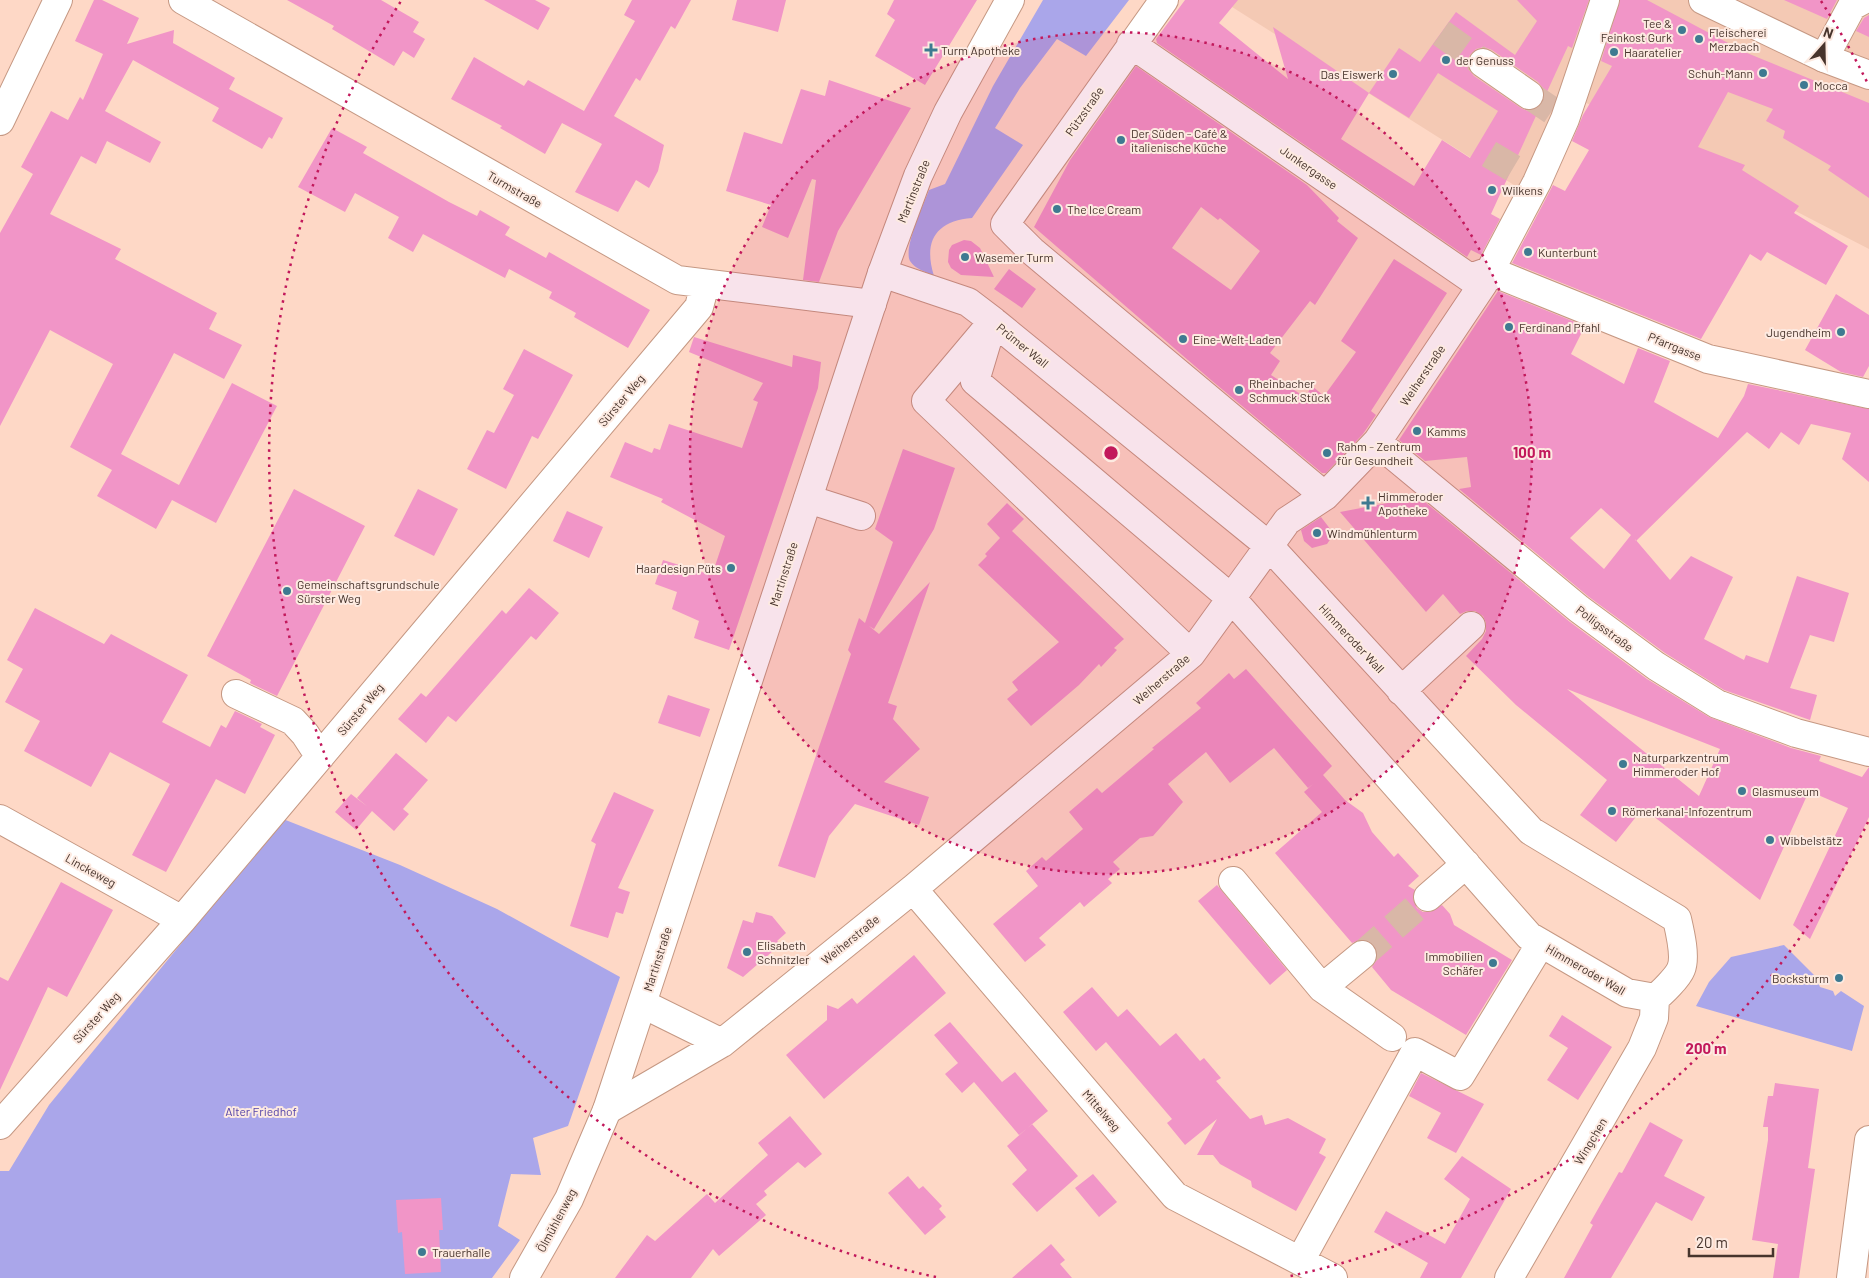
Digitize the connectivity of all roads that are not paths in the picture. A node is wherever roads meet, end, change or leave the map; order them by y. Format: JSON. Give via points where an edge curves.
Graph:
{"nodes":[{"id":1,"x":58,"y":0,"type":"edge"},
{"id":2,"x":183,"y":0,"type":"edge"},
{"id":3,"x":1010,"y":0,"type":"edge"},
{"id":4,"x":1164,"y":0,"type":"edge"},
{"id":5,"x":1604,"y":0,"type":"edge"},
{"id":6,"x":1703,"y":0,"type":"edge"},
{"id":7,"x":1864,"y":0,"type":"edge"},
{"id":8,"x":1131,"y":44,"type":"junction"},
{"id":9,"x":1824,"y":58,"type":"junction"},
{"id":10,"x":1483,"y":63,"type":"tunnel mouth"},
{"id":11,"x":1869,"y":75,"type":"edge"},
{"id":12,"x":1529,"y":95,"type":"tunnel mouth"},
{"id":13,"x":0,"y":121,"type":"edge"},
{"id":14,"x":1490,"y":271,"type":"junction"},
{"id":15,"x":882,"y":274,"type":"junction"},
{"id":16,"x":705,"y":284,"type":"junction"},
{"id":17,"x":872,"y":304,"type":"junction"},
{"id":18,"x":993,"y":321,"type":"junction"},
{"id":19,"x":1869,"y":394,"type":"edge"},
{"id":20,"x":1384,"y":432,"type":"junction"},
{"id":21,"x":1326,"y":496,"type":"junction"},
{"id":22,"x":808,"y":499,"type":"junction"},
{"id":23,"x":861,"y":516,"type":"dead end"},
{"id":24,"x":1268,"y":545,"type":"junction"},
{"id":25,"x":1232,"y":598,"type":"junction"},
{"id":26,"x":1472,"y":626,"type":"dead end"},
{"id":27,"x":1191,"y":654,"type":"junction"},
{"id":28,"x":1402,"y":691,"type":"junction"},
{"id":29,"x":236,"y":694,"type":"dead end"},
{"id":30,"x":1869,"y":752,"type":"edge"},
{"id":31,"x":320,"y":757,"type":"junction"},
{"id":32,"x":0,"y":819,"type":"edge"},
{"id":33,"x":1466,"y":864,"type":"junction"},
{"id":34,"x":1233,"y":881,"type":"dead end"},
{"id":35,"x":912,"y":889,"type":"junction"},
{"id":36,"x":1428,"y":897,"type":"tunnel mouth"},
{"id":37,"x":182,"y":920,"type":"junction"},
{"id":38,"x":1542,"y":943,"type":"junction"},
{"id":39,"x":1362,"y":955,"type":"tunnel mouth"},
{"id":40,"x":1322,"y":988,"type":"junction"},
{"id":41,"x":1655,"y":998,"type":"junction"},
{"id":42,"x":643,"y":1004,"type":"junction"},
{"id":43,"x":1392,"y":1037,"type":"dead end"},
{"id":44,"x":722,"y":1043,"type":"junction"},
{"id":45,"x":607,"y":1110,"type":"junction"},
{"id":46,"x":0,"y":1125,"type":"edge"},
{"id":47,"x":1869,"y":1140,"type":"edge"},
{"id":48,"x":585,"y":1161,"type":"joint"},
{"id":49,"x":1300,"y":1261,"type":"junction"},
{"id":50,"x":524,"y":1278,"type":"edge"},
{"id":51,"x":1333,"y":1278,"type":"edge"},
{"id":52,"x":1508,"y":1278,"type":"edge"},
{"id":53,"x":1851,"y":1278,"type":"edge"}],
"edges":[{"from":1,"to":13,"type":"street"},
{"from":2,"to":16,"type":"street","name":"Turmstraße","via":[[677,280]]},
{"from":3,"to":15,"type":"street","name":"Martinstraße","via":[[948,112],[918,176]]},
{"from":4,"to":8,"type":"street","name":"Pützstraße"},
{"from":5,"to":14,"type":"street","name":"Weiherstraße","via":[[1534,181]]},
{"from":6,"to":9,"type":"street"},
{"from":7,"to":9,"type":"street","via":[[1852,6]]},
{"from":8,"to":14,"type":"street","name":"Junkergasse","via":[[1470,278]]},
{"from":8,"to":21,"type":"street","name":"Pützstraße","via":[[1005,224],[1032,251]]},
{"from":9,"to":11,"type":"street"},
{"from":10,"to":12,"type":"street"},
{"from":14,"to":19,"type":"street","name":"Pfarrgasse","via":[[1708,359],[1752,361]]},
{"from":14,"to":20,"type":"street","name":"Weiherstraße"},
{"from":15,"to":17,"type":"street","name":"Martinstraße"},
{"from":15,"to":18,"type":"street","via":[[968,302]]},
{"from":16,"to":17,"type":"street","name":"Turmstraße"},
{"from":16,"to":31,"type":"street","name":"Sürster Weg","via":[[699,308]]},
{"from":17,"to":22,"type":"street","name":"Martinstraße"},
{"from":18,"to":24,"type":"street","name":"Prümer Wall"},
{"from":18,"to":25,"type":"street","name":"Prümer Wall","via":[[975,381]]},
{"from":18,"to":27,"type":"street","via":[[926,402]]},
{"from":20,"to":21,"type":"street","name":"Weiherstraße"},
{"from":20,"to":30,"type":"street","name":"Polligsstraße","via":[[1579,609],[1656,666],[1717,704],[1796,733]]},
{"from":21,"to":24,"type":"street","name":"Weiherstraße","via":[[1287,521]]},
{"from":22,"to":23,"type":"street"},
{"from":22,"to":42,"type":"street","name":"Martinstraße"},
{"from":24,"to":25,"type":"street","name":"Weiherstraße"},
{"from":24,"to":28,"type":"street","name":"Himmeroder Wall"},
{"from":25,"to":27,"type":"street","name":"Weiherstraße"},
{"from":25,"to":33,"type":"street","name":"Himmeroder Wall"},
{"from":26,"to":28,"type":"street"},
{"from":27,"to":35,"type":"street","name":"Weiherstraße"},
{"from":28,"to":41,"type":"street","name":"Himmeroder Wall","via":[[1531,831],[1677,919],[1682,939],[1681,969]]},
{"from":29,"to":31,"type":"street","via":[[293,721],[306,734]]},
{"from":31,"to":37,"type":"street","name":"Sürster Weg"},
{"from":32,"to":37,"type":"street","name":"Linckeweg"},
{"from":33,"to":36,"type":"street"},
{"from":33,"to":38,"type":"street","name":"Himmeroder Wall","via":[[1529,936]]},
{"from":34,"to":40,"type":"street"},
{"from":35,"to":44,"type":"street","name":"Weiherstraße"},
{"from":35,"to":49,"type":"street","name":"Mittelweg","via":[[1175,1196]]},
{"from":37,"to":46,"type":"street","name":"Sürster Weg"},
{"from":38,"to":41,"type":"street","name":"Himmeroder Wall","via":[[1627,993]]},
{"from":38,"to":49,"type":"street","via":[[1460,1076],[1416,1052]]},
{"from":39,"to":40,"type":"street"},
{"from":40,"to":43,"type":"street"},
{"from":41,"to":52,"type":"street","name":"Wingchen","via":[[1654,1018],[1638,1056]]},
{"from":42,"to":44,"type":"street"},
{"from":42,"to":45,"type":"street","name":"Martinstraße"},
{"from":44,"to":45,"type":"street","name":"Weiherstraße"},
{"from":45,"to":48,"type":"street","name":"Martinstraße"},
{"from":47,"to":53,"type":"street"},
{"from":48,"to":50,"type":"street","name":"Ölmühlenweg","via":[[569,1199]]},
{"from":49,"to":51,"type":"street","name":"Mittelweg"}]}
